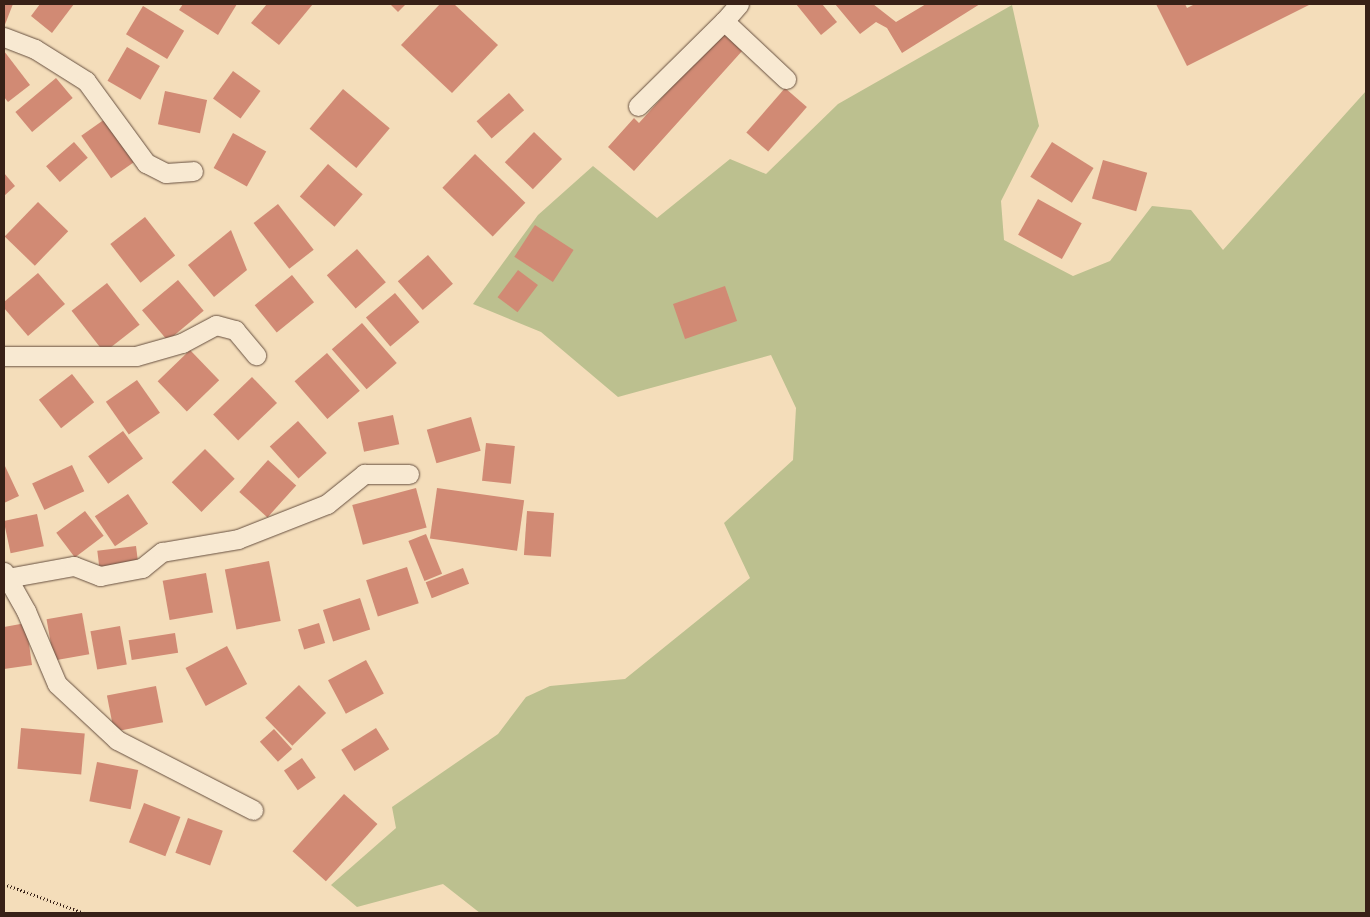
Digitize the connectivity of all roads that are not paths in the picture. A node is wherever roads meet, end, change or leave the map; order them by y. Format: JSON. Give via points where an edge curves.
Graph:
{"nodes":[{"id":1,"x":738,"y":4,"type":"edge"},
{"id":2,"x":724,"y":21,"type":"junction"},
{"id":3,"x":4,"y":37,"type":"edge"},
{"id":4,"x":786,"y":79,"type":"dead end"},
{"id":5,"x":638,"y":106,"type":"dead end"},
{"id":6,"x":193,"y":171,"type":"dead end"},
{"id":7,"x":256,"y":355,"type":"dead end"},
{"id":8,"x":4,"y":356,"type":"edge"},
{"id":9,"x":409,"y":474,"type":"dead end"},
{"id":10,"x":6,"y":575,"type":"edge"},
{"id":11,"x":253,"y":810,"type":"dead end"}],
"edges":[{"from":1,"to":2,"type":"street"},
{"from":2,"to":4,"type":"street"},
{"from":2,"to":5,"type":"street"},
{"from":3,"to":6,"type":"street","via":[[35,49],[86,81],[146,163],[166,173]]},
{"from":7,"to":8,"type":"street","via":[[235,330],[216,325],[182,342],[136,356]]},
{"from":9,"to":10,"type":"street","via":[[364,474],[327,504],[238,539],[162,552],[142,568],[100,576],[74,566]]},
{"from":10,"to":11,"type":"street","via":[[57,684],[117,740]]}]}
